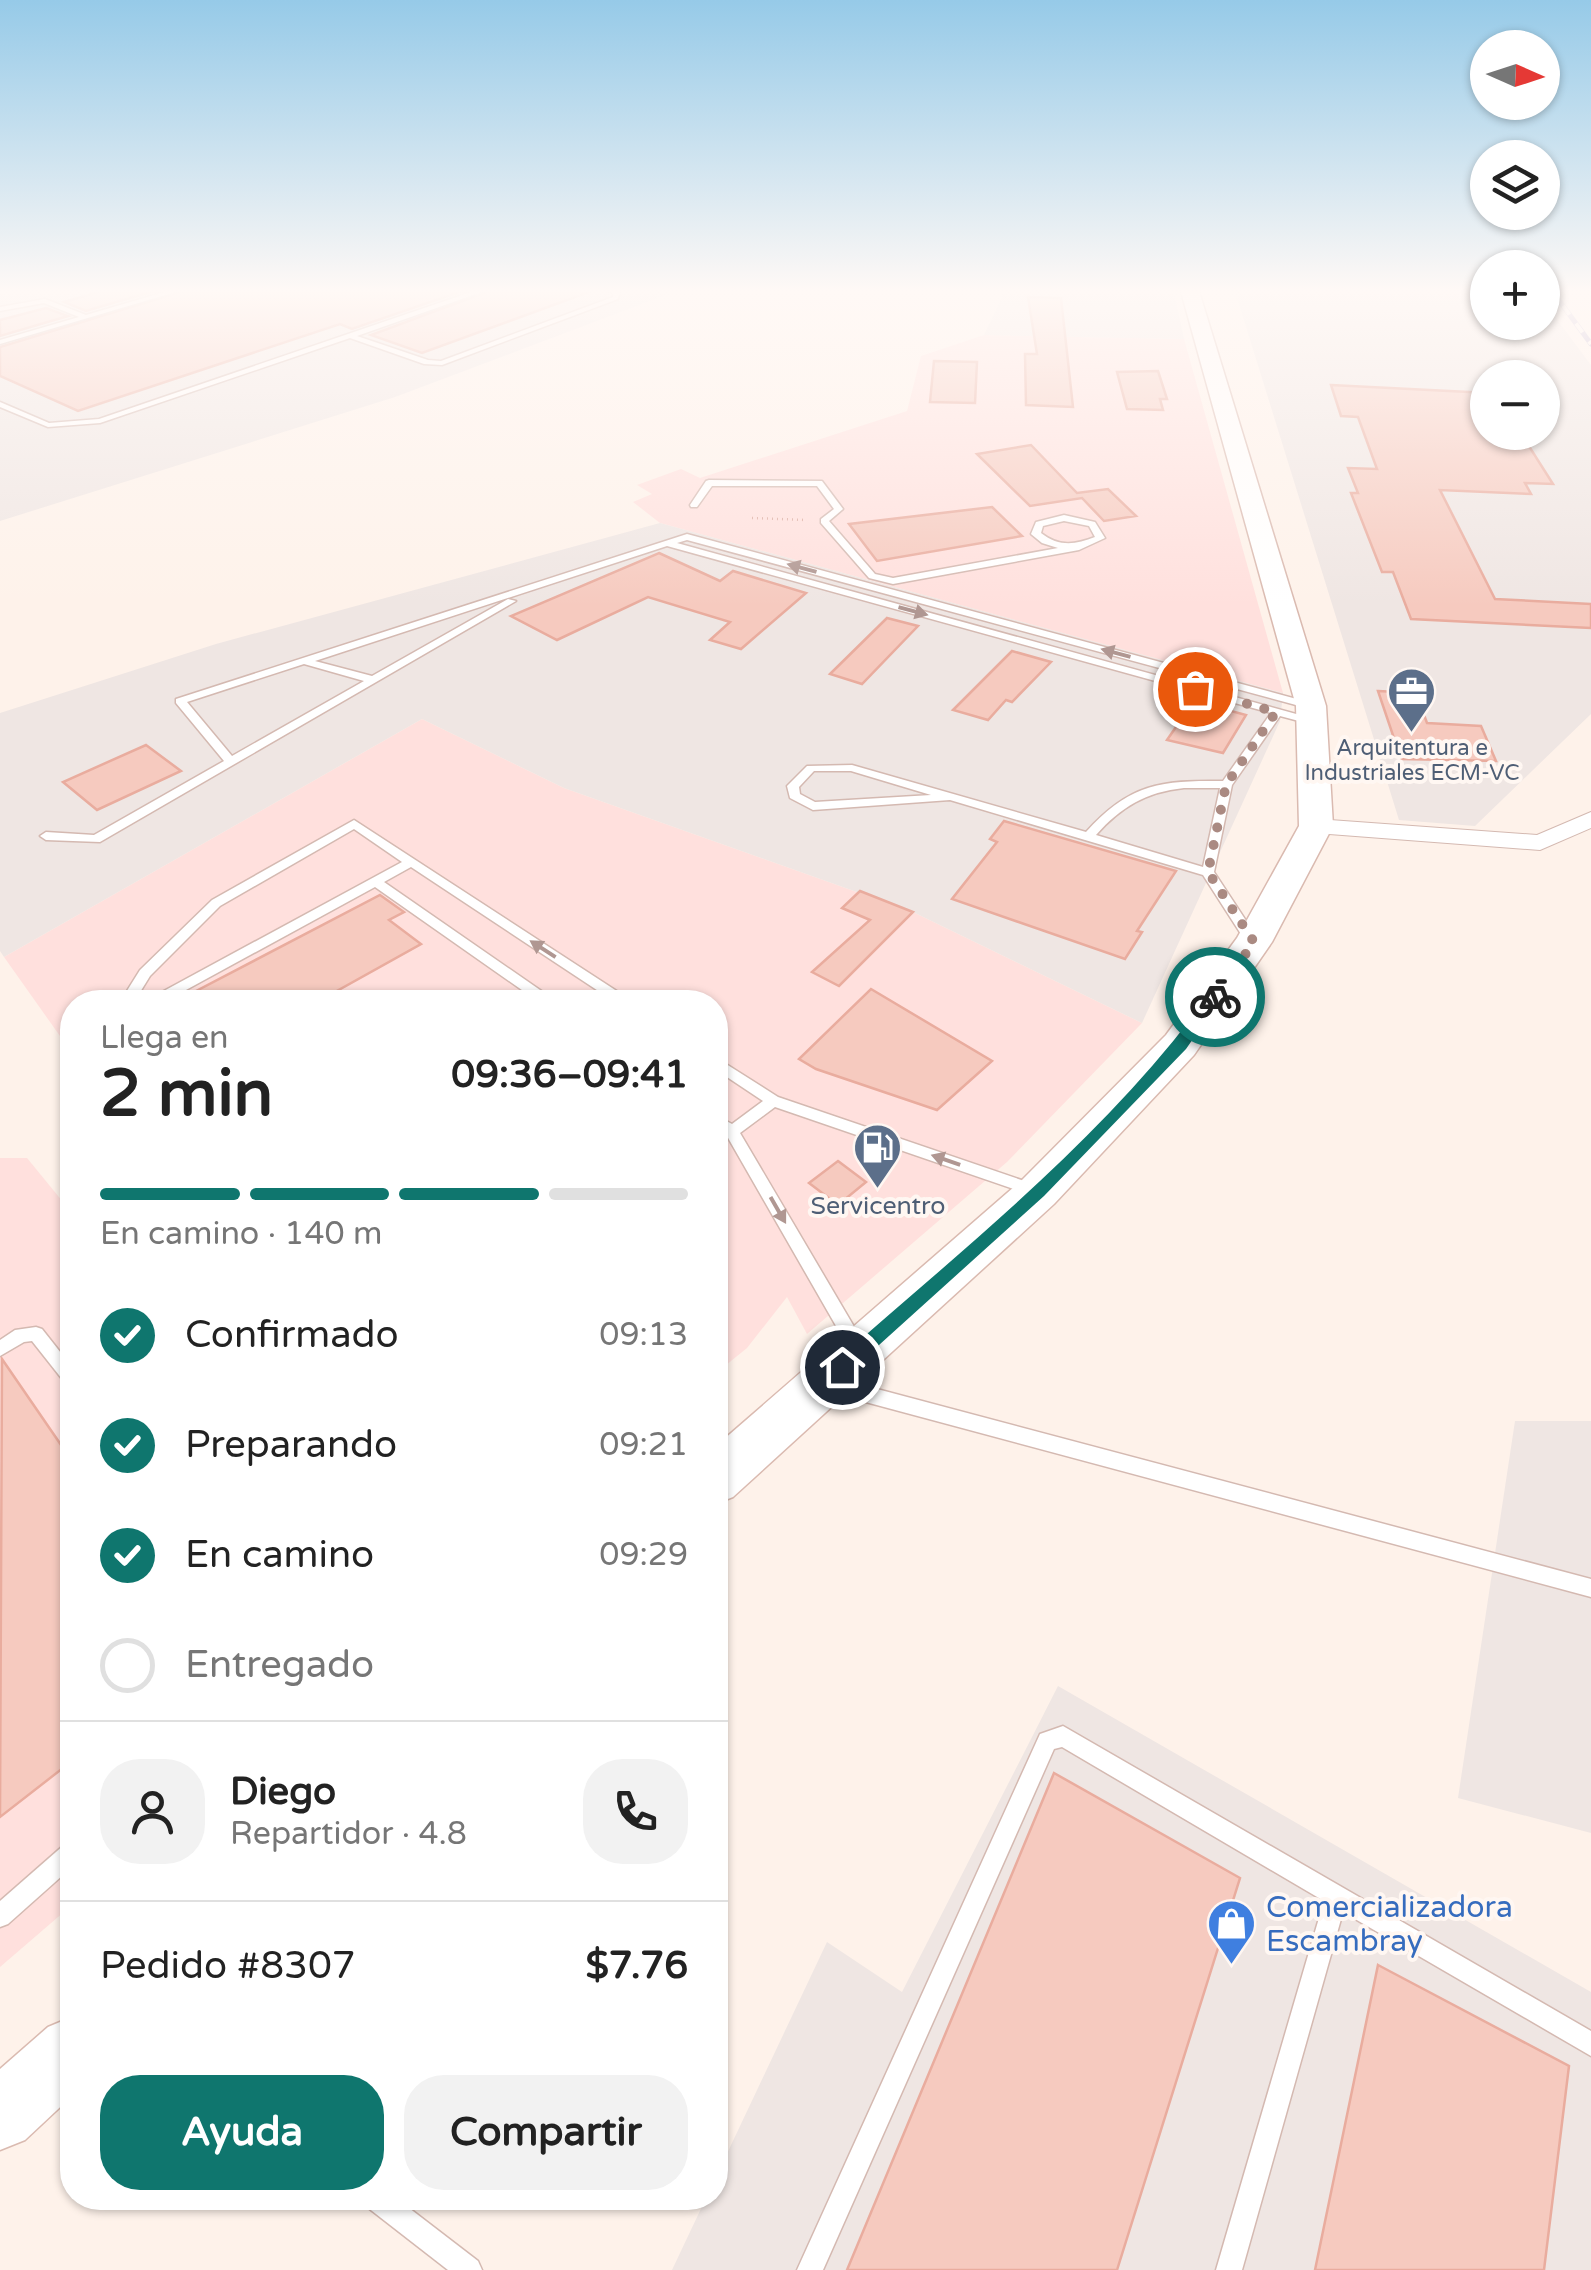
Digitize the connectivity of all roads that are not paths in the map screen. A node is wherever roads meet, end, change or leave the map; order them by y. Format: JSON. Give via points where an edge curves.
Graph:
{"nodes":[{"id":1,"x":176,"y":394,"type":"edge"},
{"id":2,"x":1217,"y":394,"type":"edge"},
{"id":3,"x":0,"y":404,"type":"edge"},
{"id":4,"x":694,"y":505,"type":"dead end"},
{"id":5,"x":667,"y":543,"type":"junction"},
{"id":6,"x":1079,"y":547,"type":"junction"},
{"id":7,"x":541,"y":584,"type":"junction"},
{"id":8,"x":304,"y":661,"type":"junction"},
{"id":9,"x":373,"y":680,"type":"junction"},
{"id":10,"x":1300,"y":713,"type":"junction"},
{"id":11,"x":231,"y":762,"type":"junction"},
{"id":12,"x":1226,"y":785,"type":"junction"},
{"id":13,"x":950,"y":796,"type":"junction"},
{"id":14,"x":1591,"y":819,"type":"edge"},
{"id":15,"x":1316,"y":826,"type":"junction"},
{"id":16,"x":46,"y":836,"type":"dead end"},
{"id":17,"x":1088,"y":837,"type":"junction"},
{"id":18,"x":411,"y":862,"type":"junction"},
{"id":19,"x":1208,"y":872,"type":"junction"},
{"id":20,"x":375,"y":882,"type":"junction"},
{"id":21,"x":1254,"y":942,"type":"junction"},
{"id":22,"x":134,"y":990,"type":"edge"},
{"id":23,"x":176,"y":990,"type":"edge"},
{"id":24,"x":531,"y":990,"type":"edge"},
{"id":25,"x":606,"y":990,"type":"edge"},
{"id":26,"x":728,"y":1071,"type":"edge"},
{"id":27,"x":773,"y":1101,"type":"junction"},
{"id":28,"x":728,"y":1129,"type":"edge"},
{"id":29,"x":732,"y":1132,"type":"junction"},
{"id":30,"x":1038,"y":1192,"type":"junction"},
{"id":31,"x":0,"y":1349,"type":"edge"},
{"id":32,"x":860,"y":1351,"type":"junction"},
{"id":33,"x":60,"y":1363,"type":"edge"},
{"id":34,"x":824,"y":1383,"type":"junction"},
{"id":35,"x":728,"y":1468,"type":"edge"},
{"id":36,"x":1591,"y":1588,"type":"edge"},
{"id":37,"x":60,"y":1864,"type":"edge"},
{"id":38,"x":1336,"y":1898,"type":"junction"},
{"id":39,"x":0,"y":1916,"type":"edge"},
{"id":40,"x":1591,"y":2044,"type":"edge"},
{"id":41,"x":60,"y":2062,"type":"edge"},
{"id":42,"x":0,"y":2116,"type":"edge"},
{"id":43,"x":392,"y":2210,"type":"edge"},
{"id":44,"x":469,"y":2270,"type":"edge"},
{"id":45,"x":810,"y":2270,"type":"edge"},
{"id":46,"x":1229,"y":2270,"type":"edge"}],
"edges":[{"from":1,"to":3,"type":"lane","via":[[82,425],[48,425]]},
{"from":2,"to":10,"type":"street"},
{"from":4,"to":6,"type":"lane","via":[[710,483],[819,483],[839,509],[824,521],[872,576],[893,582]]},
{"from":5,"to":7,"type":"lane"},
{"from":5,"to":10,"type":"lane","one_way":true},
{"from":10,"to":5,"type":"lane","one_way":true,"via":[[687,536]]},
{"from":6,"to":6,"type":"lane","via":[[1100,538],[1098,528],[1064,518],[1036,529],[1048,543]]},
{"from":7,"to":8,"type":"lane"},
{"from":7,"to":9,"type":"lane"},
{"from":8,"to":9,"type":"lane"},
{"from":8,"to":11,"type":"lane","via":[[180,701]]},
{"from":9,"to":11,"type":"lane"},
{"from":10,"to":12,"type":"lane"},
{"from":10,"to":15,"type":"street"},
{"from":11,"to":16,"type":"lane","via":[[96,839]]},
{"from":12,"to":17,"type":"lane","via":[[1170,783],[1134,794]]},
{"from":12,"to":19,"type":"lane"},
{"from":13,"to":13,"type":"lane","via":[[832,765],[811,768],[793,786],[794,796],[814,806]]},
{"from":13,"to":17,"type":"lane"},
{"from":14,"to":15,"type":"street","via":[[1540,844]]},
{"from":15,"to":21,"type":"street"},
{"from":17,"to":19,"type":"lane"},
{"from":18,"to":20,"type":"lane"},
{"from":18,"to":22,"type":"lane","via":[[354,824],[216,903]]},
{"from":25,"to":18,"type":"lane","one_way":true},
{"from":19,"to":21,"type":"lane"},
{"from":20,"to":23,"type":"lane"},
{"from":20,"to":24,"type":"lane"},
{"from":21,"to":30,"type":"street","via":[[1180,1045]]},
{"from":26,"to":27,"type":"lane"},
{"from":27,"to":29,"type":"lane"},
{"from":30,"to":27,"type":"lane","one_way":true},
{"from":28,"to":29,"type":"lane"},
{"from":29,"to":32,"type":"lane","one_way":true},
{"from":30,"to":32,"type":"street"},
{"from":31,"to":33,"type":"lane","via":[[36,1334]]},
{"from":32,"to":34,"type":"street"},
{"from":34,"to":35,"type":"street"},
{"from":34,"to":36,"type":"lane"},
{"from":37,"to":39,"type":"lane"},
{"from":38,"to":40,"type":"lane"},
{"from":38,"to":45,"type":"lane","via":[[1063,1736],[1047,1741]]},
{"from":38,"to":46,"type":"lane"},
{"from":41,"to":42,"type":"street"},
{"from":43,"to":44,"type":"lane"}]}
